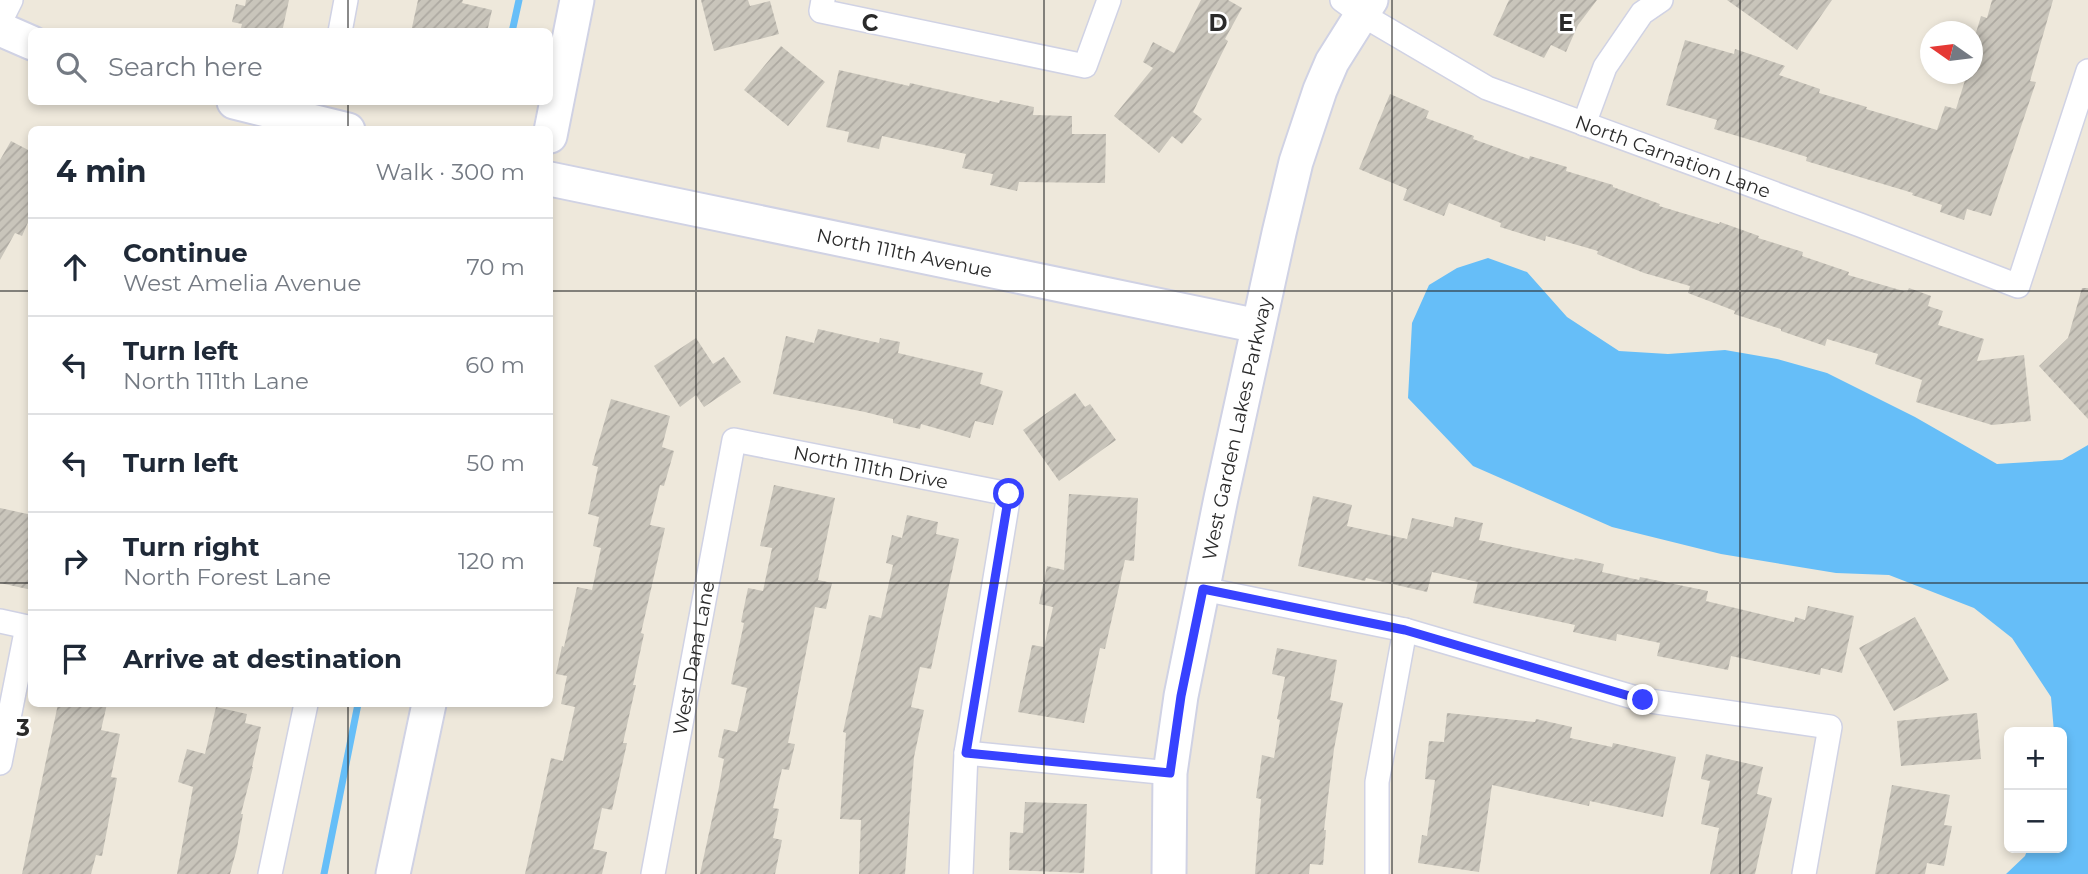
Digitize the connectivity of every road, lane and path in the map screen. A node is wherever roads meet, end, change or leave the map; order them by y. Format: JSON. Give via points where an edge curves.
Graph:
{"nodes":[{"id":1,"x":11,"y":0,"type":"edge"},
{"id":2,"x":346,"y":0,"type":"edge"},
{"id":3,"x":577,"y":0,"type":"edge"},
{"id":4,"x":1109,"y":0,"type":"edge"},
{"id":5,"x":1661,"y":0,"type":"edge"},
{"id":6,"x":1358,"y":5,"type":"edge"},
{"id":7,"x":822,"y":6,"type":"edge"},
{"id":8,"x":0,"y":22,"type":"edge"},
{"id":9,"x":341,"y":28,"type":"edge"},
{"id":10,"x":0,"y":29,"type":"edge"},
{"id":11,"x":28,"y":41,"type":"edge"},
{"id":12,"x":2088,"y":71,"type":"edge"},
{"id":13,"x":249,"y":105,"type":"edge"},
{"id":14,"x":328,"y":121,"type":"edge"},
{"id":15,"x":1584,"y":124,"type":"junction"},
{"id":16,"x":552,"y":126,"type":"edge"},
{"id":17,"x":553,"y":180,"type":"edge"},
{"id":18,"x":1258,"y":326,"type":"junction"},
{"id":19,"x":734,"y":440,"type":"joint"},
{"id":20,"x":1203,"y":589,"type":"junction"},
{"id":21,"x":0,"y":621,"type":"edge"},
{"id":22,"x":28,"y":627,"type":"edge"},
{"id":23,"x":1405,"y":630,"type":"junction"},
{"id":24,"x":28,"y":632,"type":"edge"},
{"id":25,"x":305,"y":707,"type":"edge"},
{"id":26,"x":428,"y":707,"type":"edge"},
{"id":27,"x":966,"y":753,"type":"junction"},
{"id":28,"x":0,"y":763,"type":"edge"},
{"id":29,"x":1170,"y":773,"type":"junction"},
{"id":30,"x":270,"y":874,"type":"edge"},
{"id":31,"x":393,"y":874,"type":"edge"},
{"id":32,"x":653,"y":874,"type":"edge"},
{"id":33,"x":961,"y":874,"type":"edge"},
{"id":34,"x":1169,"y":874,"type":"edge"},
{"id":35,"x":1377,"y":874,"type":"edge"},
{"id":36,"x":1804,"y":874,"type":"edge"}],
"edges":[{"from":1,"to":8,"type":"street"},
{"from":2,"to":9,"type":"street"},
{"from":3,"to":16,"type":"street"},
{"from":4,"to":7,"type":"street","via":[[1085,66]]},
{"from":5,"to":15,"type":"street","via":[[1642,13],[1605,67]]},
{"from":6,"to":15,"type":"street","name":"North Carnation Lane","via":[[1487,88]]},
{"from":6,"to":18,"type":"street","name":"West Garden Lakes Parkway","via":[[1304,136]]},
{"from":10,"to":11,"type":"street"},
{"from":12,"to":15,"type":"street","name":"North Carnation Lane","via":[[2018,286]]},
{"from":13,"to":14,"type":"street"},
{"from":17,"to":18,"type":"street","name":"North 111th Avenue"},
{"from":18,"to":20,"type":"street","name":"West Garden Lakes Parkway"},
{"from":19,"to":27,"type":"street","name":"North 111th Drive","via":[[1009,494]]},
{"from":19,"to":32,"type":"street","name":"West Dana Lane"},
{"from":20,"to":23,"type":"street"},
{"from":20,"to":29,"type":"street","name":"West Garden Lakes Parkway"},
{"from":21,"to":22,"type":"street"},
{"from":23,"to":35,"type":"street","via":[[1377,782]]},
{"from":23,"to":36,"type":"street","via":[[1643,700],[1830,727]]},
{"from":24,"to":28,"type":"street"},
{"from":25,"to":30,"type":"street"},
{"from":26,"to":31,"type":"street"},
{"from":27,"to":29,"type":"street"},
{"from":27,"to":33,"type":"street"},
{"from":29,"to":34,"type":"street","name":"West Garden Lakes Parkway"}]}
